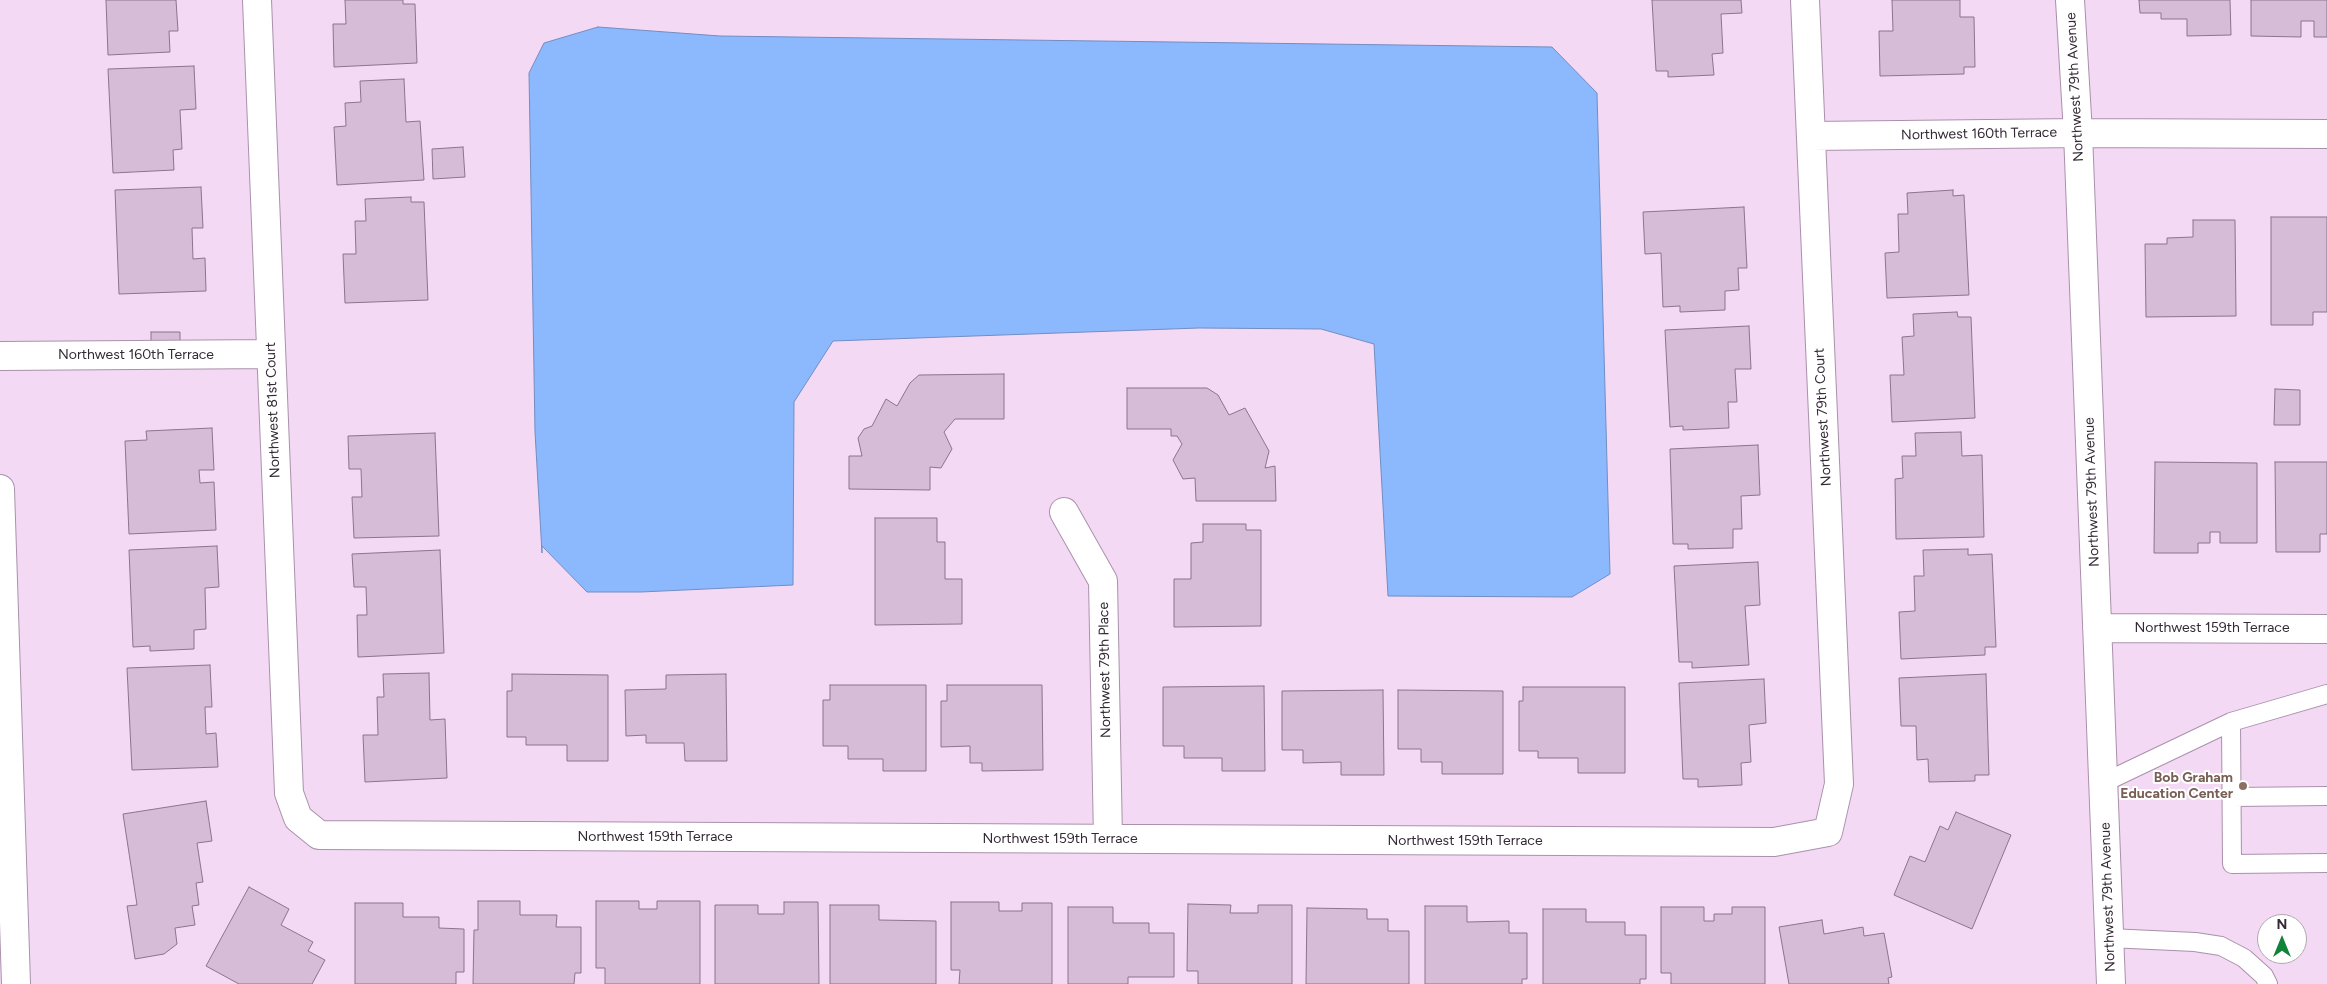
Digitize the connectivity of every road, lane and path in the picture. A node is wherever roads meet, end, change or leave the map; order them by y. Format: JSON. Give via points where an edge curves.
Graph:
{"nodes":[{"id":1,"x":257,"y":0,"type":"edge"},
{"id":2,"x":1805,"y":0,"type":"edge"},
{"id":3,"x":2070,"y":0,"type":"edge"},
{"id":4,"x":2078,"y":133,"type":"junction"},
{"id":5,"x":2327,"y":134,"type":"edge"},
{"id":6,"x":1810,"y":136,"type":"junction"},
{"id":7,"x":271,"y":354,"type":"junction"},
{"id":8,"x":0,"y":356,"type":"edge"},
{"id":9,"x":0,"y":489,"type":"edge"},
{"id":10,"x":1064,"y":512,"type":"dead end"},
{"id":11,"x":2097,"y":628,"type":"junction"},
{"id":12,"x":2327,"y":629,"type":"edge"},
{"id":13,"x":2327,"y":694,"type":"edge"},
{"id":14,"x":2231,"y":722,"type":"junction"},
{"id":15,"x":2103,"y":783,"type":"junction"},
{"id":16,"x":2327,"y":796,"type":"edge"},
{"id":17,"x":2232,"y":797,"type":"junction"},
{"id":18,"x":298,"y":818,"type":"joint"},
{"id":19,"x":1828,"y":832,"type":"joint"},
{"id":20,"x":1108,"y":839,"type":"junction"},
{"id":21,"x":2327,"y":863,"type":"edge"},
{"id":22,"x":2109,"y":938,"type":"junction"},
{"id":23,"x":16,"y":984,"type":"edge"},
{"id":24,"x":2111,"y":984,"type":"edge"},
{"id":25,"x":2268,"y":984,"type":"edge"}],
"edges":[{"from":1,"to":7,"type":"street","name":"Northwest 81st Court"},
{"from":2,"to":6,"type":"street","name":"Northwest 79th Court"},
{"from":3,"to":4,"type":"street","name":"Northwest 79th Avenue"},
{"from":4,"to":5,"type":"street","name":"Northwest 160th Terrace"},
{"from":4,"to":6,"type":"street","name":"Northwest 160th Terrace"},
{"from":4,"to":11,"type":"street","name":"Northwest 79th Avenue"},
{"from":6,"to":19,"type":"street","name":"Northwest 79th Court","via":[[1839,784]]},
{"from":7,"to":8,"type":"street","name":"Northwest 160th Terrace"},
{"from":7,"to":18,"type":"street","name":"Northwest 81st Court","via":[[289,793]]},
{"from":9,"to":23,"type":"street"},
{"from":10,"to":20,"type":"street","name":"Northwest 79th Place","via":[[1103,581]]},
{"from":11,"to":12,"type":"street","name":"Northwest 159th Terrace"},
{"from":11,"to":15,"type":"street","name":"Northwest 79th Avenue"},
{"from":13,"to":14,"type":"lane"},
{"from":14,"to":15,"type":"lane"},
{"from":14,"to":17,"type":"lane"},
{"from":15,"to":22,"type":"street","name":"Northwest 79th Avenue"},
{"from":16,"to":17,"type":"lane"},
{"from":17,"to":21,"type":"lane","via":[[2232,864]]},
{"from":18,"to":20,"type":"street","name":"Northwest 159th Terrace","via":[[319,835]]},
{"from":19,"to":20,"type":"street","name":"Northwest 159th Terrace","via":[[1774,842]]},
{"from":22,"to":24,"type":"street","name":"Northwest 79th Avenue"},
{"from":22,"to":25,"type":"lane","via":[[2221,946],[2244,958]]}]}
